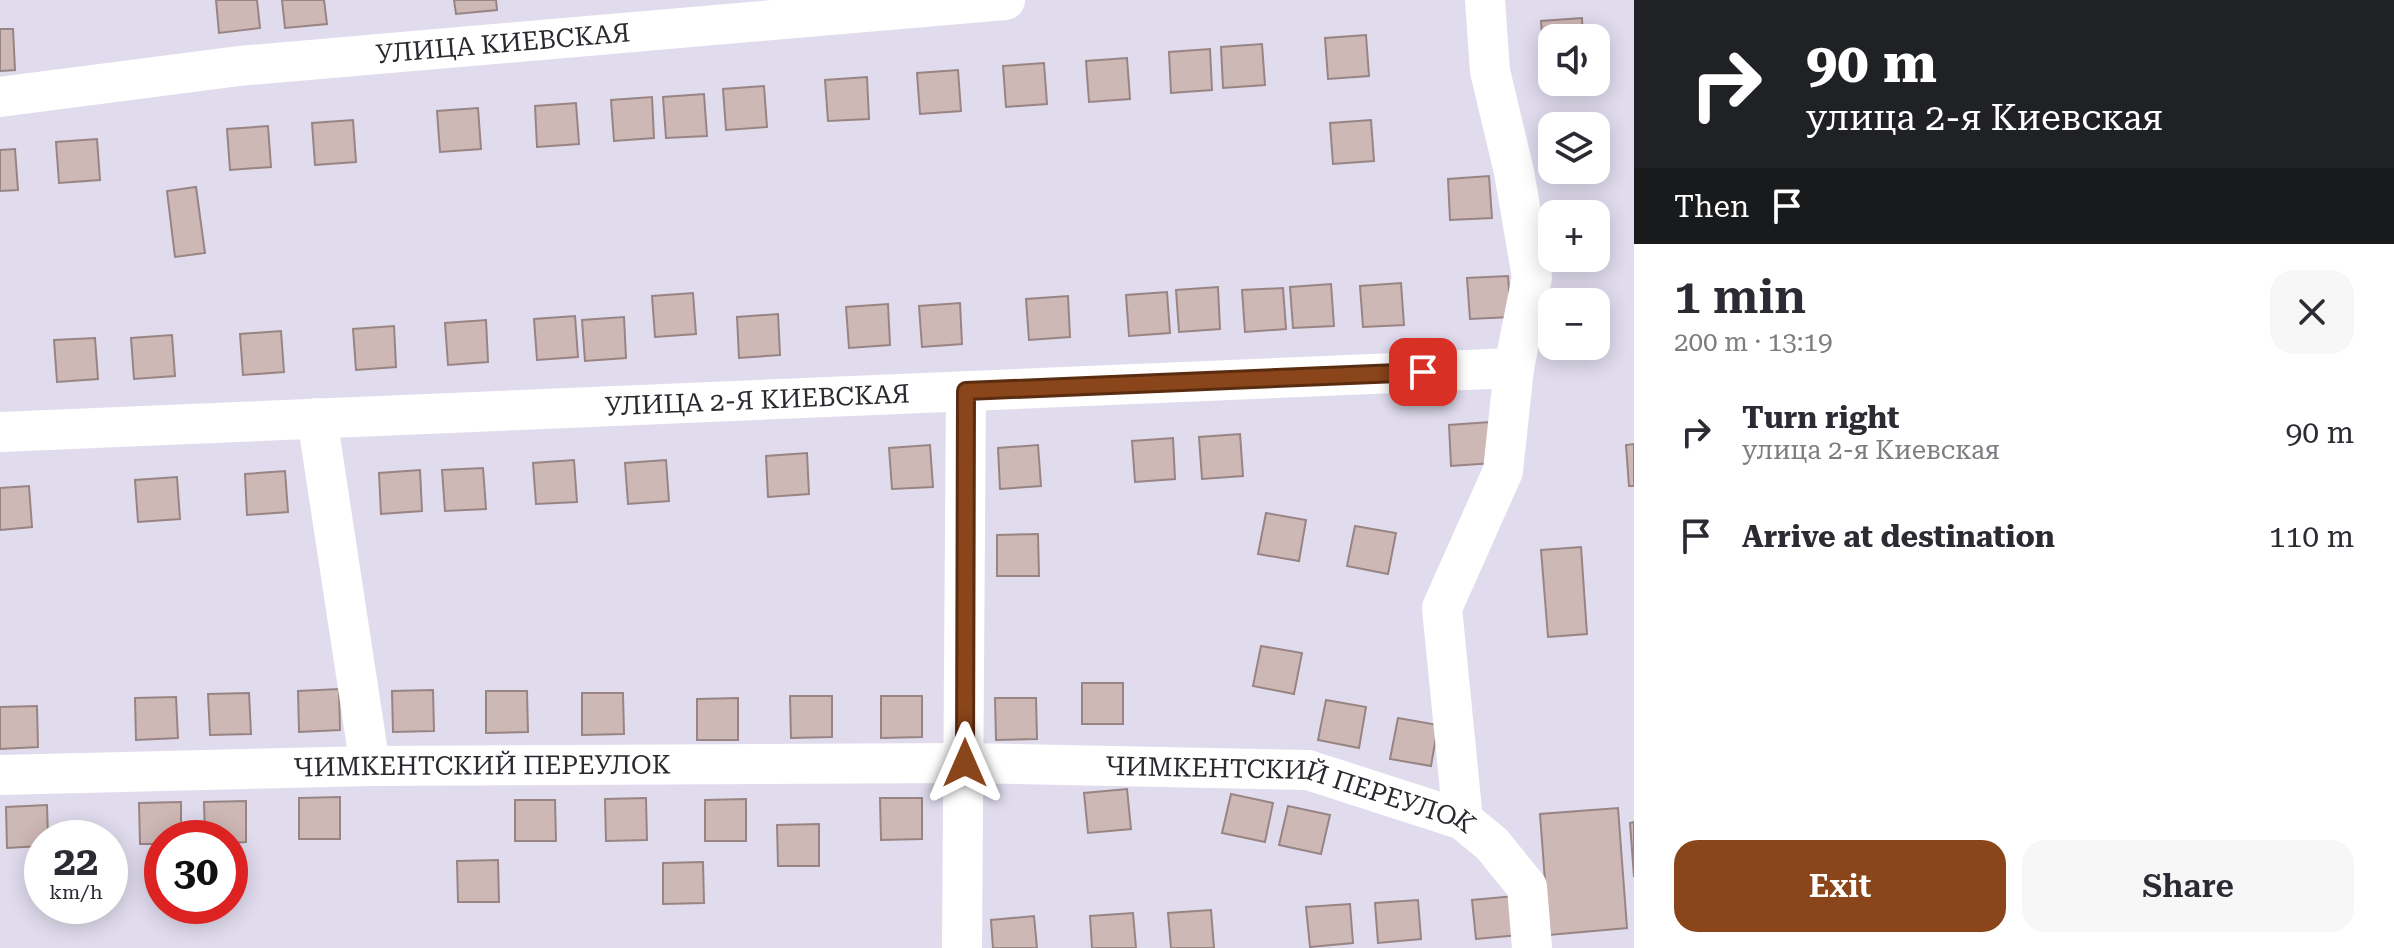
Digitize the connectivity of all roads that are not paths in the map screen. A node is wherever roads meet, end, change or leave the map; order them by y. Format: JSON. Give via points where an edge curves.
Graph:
{"nodes":[{"id":1,"x":1005,"y":0,"type":"edge"},
{"id":2,"x":1485,"y":0,"type":"edge"},
{"id":3,"x":0,"y":97,"type":"edge"},
{"id":4,"x":1514,"y":368,"type":"junction"},
{"id":5,"x":966,"y":391,"type":"junction"},
{"id":6,"x":317,"y":418,"type":"junction"},
{"id":7,"x":0,"y":432,"type":"edge"},
{"id":8,"x":965,"y":763,"type":"junction"},
{"id":9,"x":370,"y":766,"type":"junction"},
{"id":10,"x":0,"y":775,"type":"edge"},
{"id":11,"x":1463,"y":820,"type":"junction"},
{"id":12,"x":962,"y":948,"type":"edge"},
{"id":13,"x":1532,"y":948,"type":"edge"}],
"edges":[{"from":1,"to":3,"type":"street","name":"УЛИЦА КИЕВСКАЯ","via":[[239,66]]},
{"from":2,"to":4,"type":"street","via":[[1490,71],[1532,277]]},
{"from":4,"to":5,"type":"street","name":"УЛИЦА 2-Я КИЕВСКАЯ"},
{"from":4,"to":11,"type":"street","via":[[1503,471],[1442,608]]},
{"from":5,"to":6,"type":"street","name":"УЛИЦА 2-Я КИЕВСКАЯ"},
{"from":5,"to":8,"type":"street"},
{"from":6,"to":7,"type":"street","name":"УЛИЦА 2-Я КИЕВСКАЯ"},
{"from":6,"to":9,"type":"street"},
{"from":8,"to":9,"type":"street","name":"ЧИМКЕНТСКИЙ ПЕРЕУЛОК"},
{"from":8,"to":11,"type":"street","name":"ЧИМКЕНТСКИЙ ПЕРЕУЛОК","via":[[1308,770]]},
{"from":8,"to":12,"type":"street"},
{"from":9,"to":10,"type":"street","name":"ЧИМКЕНТСКИЙ ПЕРЕУЛОК"},
{"from":11,"to":13,"type":"street","name":"ЧИМКЕНТСКИЙ ПЕРЕУЛОК","via":[[1492,844],[1527,887]]}]}
